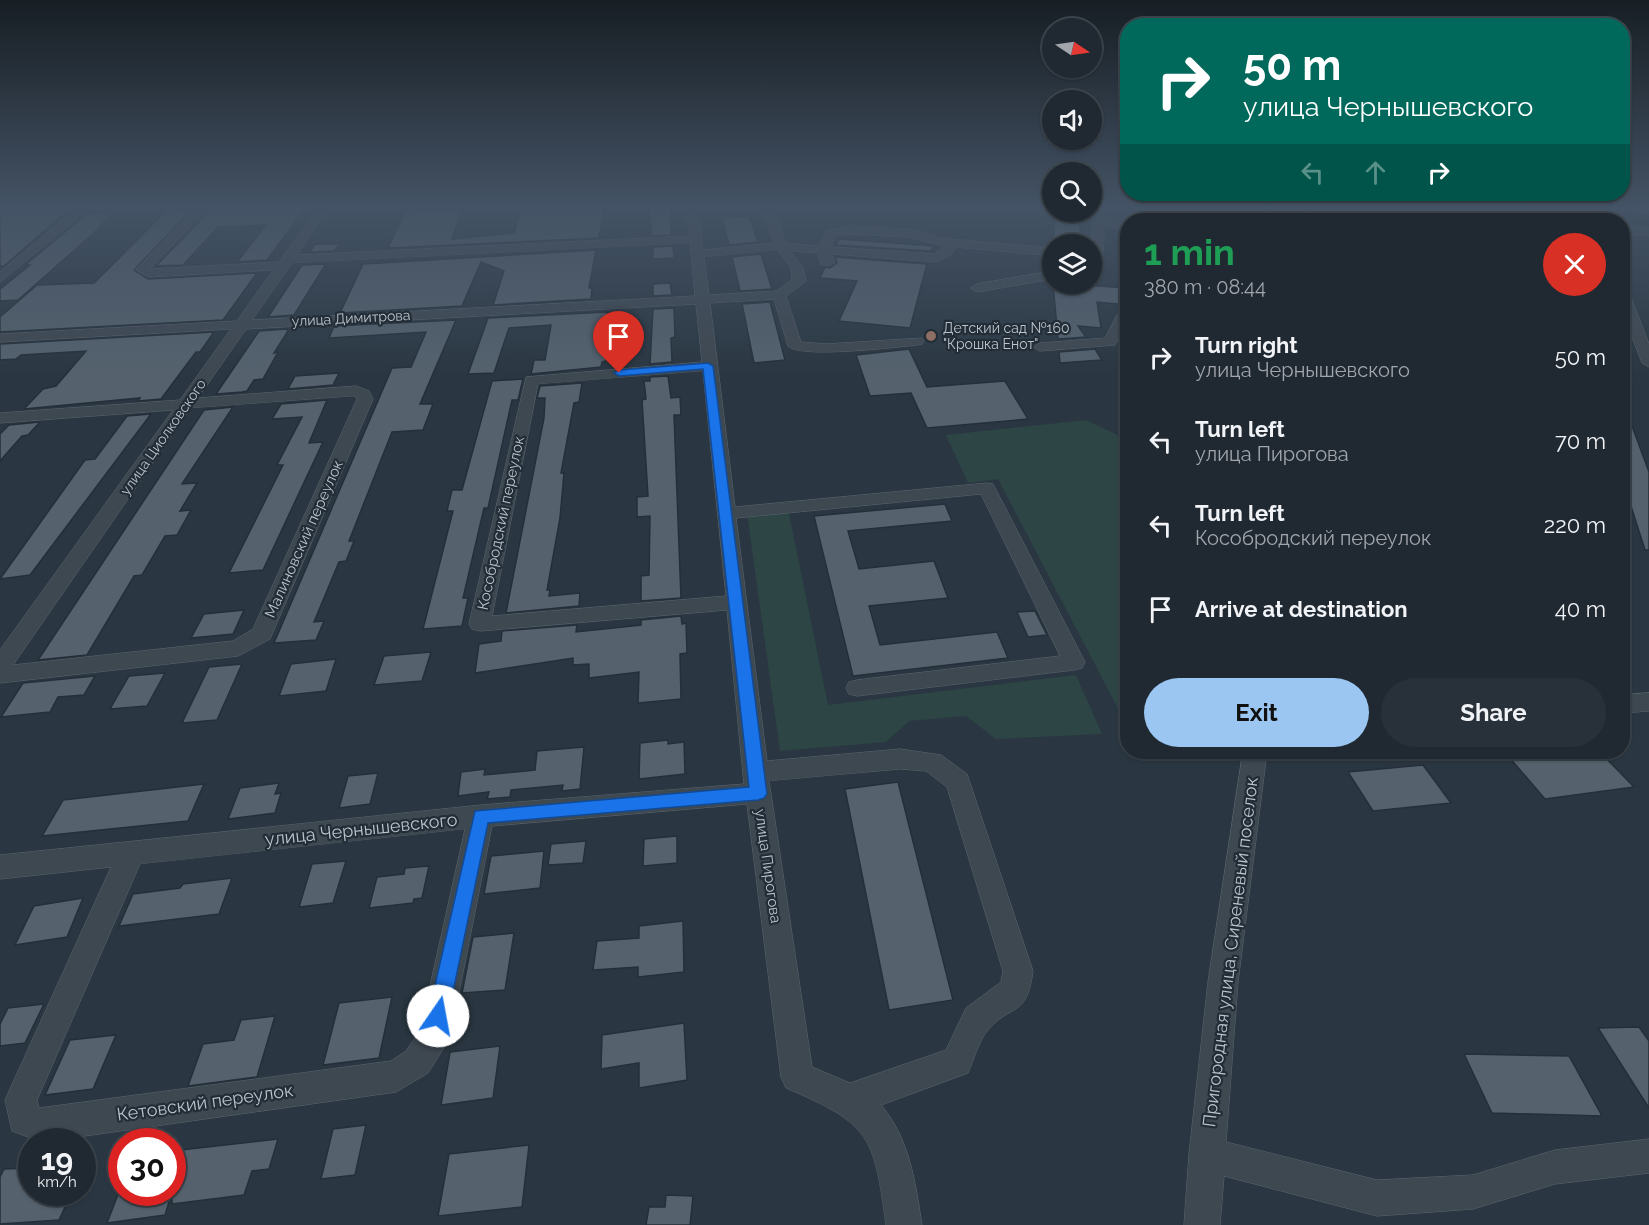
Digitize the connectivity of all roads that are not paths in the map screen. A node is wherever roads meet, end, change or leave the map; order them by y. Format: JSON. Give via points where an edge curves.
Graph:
{"nodes":[{"id":1,"x":18,"y":263,"type":"edge"},
{"id":2,"x":149,"y":263,"type":"edge"},
{"id":3,"x":283,"y":263,"type":"edge"},
{"id":4,"x":285,"y":263,"type":"edge"},
{"id":5,"x":698,"y":263,"type":"edge"},
{"id":6,"x":793,"y":263,"type":"edge"},
{"id":7,"x":838,"y":263,"type":"edge"},
{"id":8,"x":849,"y":265,"type":"dead end"},
{"id":9,"x":1042,"y":277,"type":"edge"},
{"id":10,"x":0,"y":278,"type":"edge"},
{"id":11,"x":977,"y":288,"type":"dead end"},
{"id":12,"x":779,"y":295,"type":"junction"},
{"id":13,"x":702,"y":299,"type":"junction"},
{"id":14,"x":1630,"y":313,"type":"edge"},
{"id":15,"x":1120,"y":322,"type":"edge"},
{"id":16,"x":241,"y":325,"type":"junction"},
{"id":17,"x":0,"y":338,"type":"edge"},
{"id":18,"x":917,"y":341,"type":"dead end"},
{"id":19,"x":1040,"y":347,"type":"dead end"},
{"id":20,"x":1649,"y":363,"type":"edge"},
{"id":21,"x":708,"y":366,"type":"junction"},
{"id":22,"x":188,"y":403,"type":"junction"},
{"id":23,"x":0,"y":418,"type":"edge"},
{"id":24,"x":727,"y":513,"type":"junction"},
{"id":25,"x":737,"y":602,"type":"junction"},
{"id":26,"x":0,"y":667,"type":"edge"},
{"id":27,"x":0,"y":675,"type":"edge"},
{"id":28,"x":857,"y":688,"type":"dead end"},
{"id":29,"x":1649,"y":702,"type":"edge"},
{"id":30,"x":1630,"y":703,"type":"edge"},
{"id":31,"x":1254,"y":759,"type":"edge"},
{"id":32,"x":757,"y":783,"type":"junction"},
{"id":33,"x":481,"y":816,"type":"junction"},
{"id":34,"x":131,"y":853,"type":"junction"},
{"id":35,"x":0,"y":867,"type":"edge"},
{"id":36,"x":850,"y":1100,"type":"junction"},
{"id":37,"x":1206,"y":1154,"type":"junction"},
{"id":38,"x":1649,"y":1156,"type":"edge"},
{"id":39,"x":904,"y":1225,"type":"edge"},
{"id":40,"x":1202,"y":1225,"type":"edge"}],
"edges":[{"from":1,"to":10,"type":"street"},
{"from":2,"to":3,"type":"street","via":[[142,270],[148,273]]},
{"from":4,"to":16,"type":"street","name":"улица Циолковского"},
{"from":5,"to":13,"type":"street","name":"улица Пирогова"},
{"from":6,"to":12,"type":"street","via":[[799,281]]},
{"from":7,"to":8,"type":"street"},
{"from":9,"to":11,"type":"street"},
{"from":12,"to":13,"type":"street","name":"улица Димитрова"},
{"from":12,"to":18,"type":"street","via":[[795,346],[826,348]]},
{"from":13,"to":16,"type":"street","name":"улица Димитрова"},
{"from":13,"to":21,"type":"street","name":"улица Пирогова"},
{"from":14,"to":20,"type":"street"},
{"from":15,"to":19,"type":"street","via":[[1110,342]]},
{"from":16,"to":17,"type":"street","name":"улица Димитрова"},
{"from":16,"to":22,"type":"street","name":"улица Циолковского"},
{"from":21,"to":24,"type":"street","name":"улица Пирогова"},
{"from":21,"to":25,"type":"street","name":"Кособродский переулок","via":[[531,380],[480,624]]},
{"from":22,"to":23,"type":"street"},
{"from":22,"to":26,"type":"street","name":"улица Циолковского"},
{"from":22,"to":27,"type":"street","name":"Малиновский переулок","via":[[356,391],[365,399],[262,634],[238,648]]},
{"from":24,"to":25,"type":"street","name":"улица Пирогова"},
{"from":24,"to":28,"type":"street","via":[[987,488],[1074,662]]},
{"from":25,"to":32,"type":"street","name":"улица Пирогова"},
{"from":29,"to":30,"type":"street"},
{"from":31,"to":37,"type":"street","name":"Пригородная улица, Сиреневый поселок","via":[[1222,982]]},
{"from":32,"to":33,"type":"street","name":"улица Чернышевского"},
{"from":32,"to":36,"type":"street","name":"улица Пирогова","via":[[796,1077]]},
{"from":32,"to":36,"type":"street","name":"улица Чернышевского","via":[[900,759],[932,762],[951,773],[958,781],[1018,971],[1017,987],[1009,1000],[980,1015],[957,1062]]},
{"from":33,"to":34,"type":"street","name":"улица Чернышевского"},
{"from":33,"to":34,"type":"street","name":"Кетовский переулок","via":[[434,1038],[417,1062],[396,1076],[41,1125],[24,1119],[21,1100]]},
{"from":34,"to":35,"type":"street","name":"улица Чернышевского"},
{"from":36,"to":39,"type":"street","name":"улица Пирогова","via":[[865,1110],[885,1137],[896,1165]]},
{"from":37,"to":38,"type":"street","via":[[1377,1198],[1473,1192],[1555,1167]]},
{"from":37,"to":40,"type":"street","name":"Пригородная улица, Сиреневый поселок"}]}
